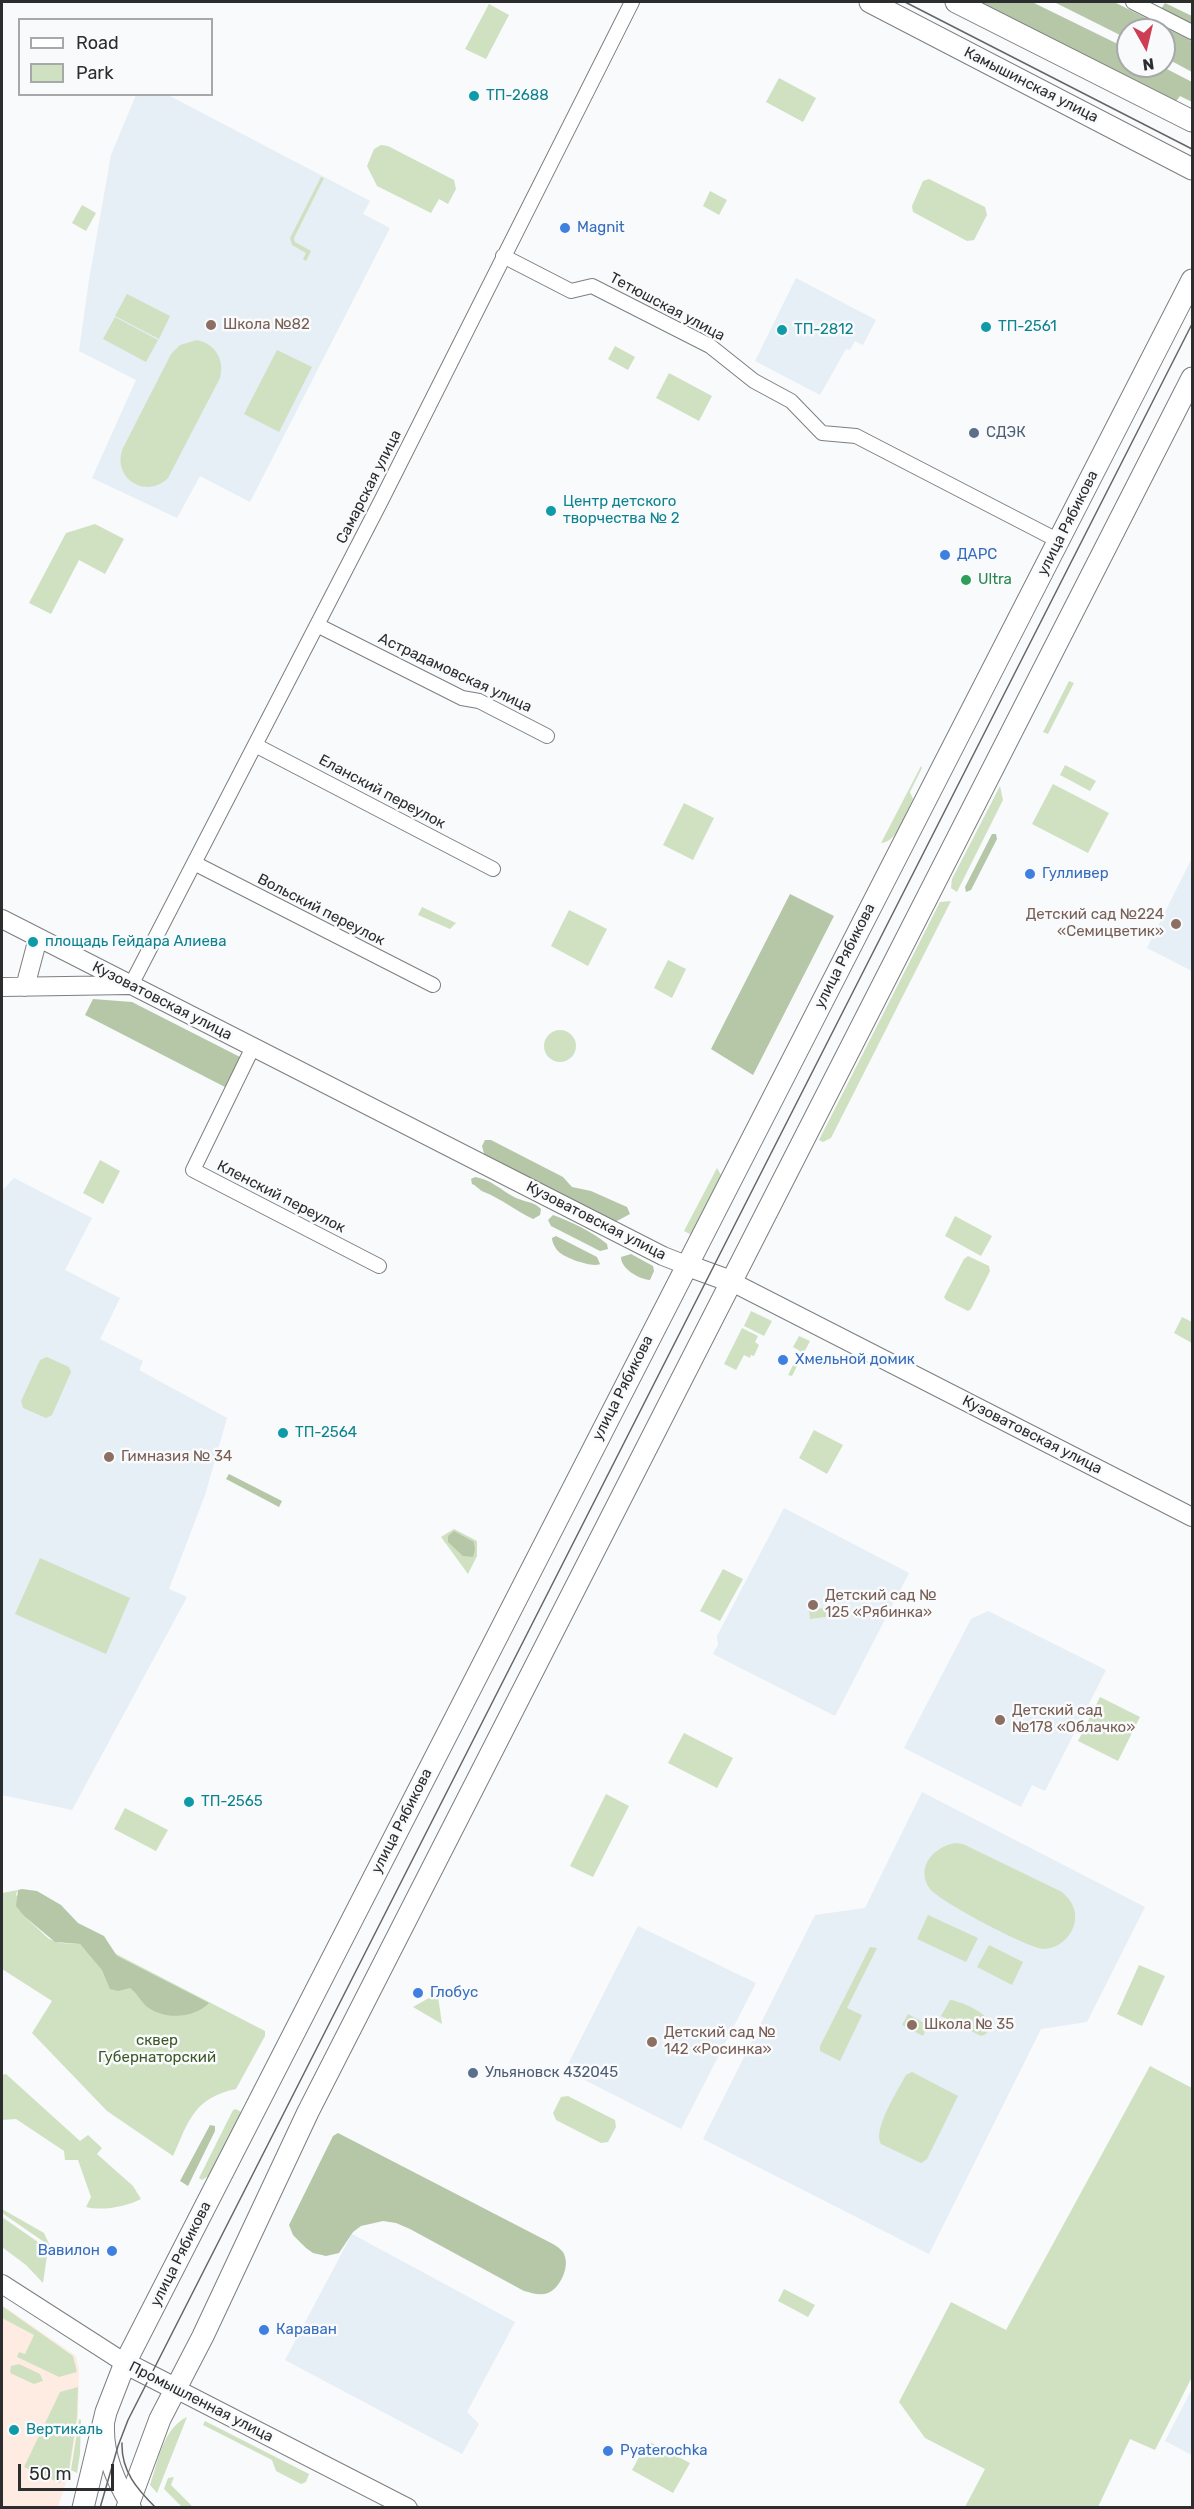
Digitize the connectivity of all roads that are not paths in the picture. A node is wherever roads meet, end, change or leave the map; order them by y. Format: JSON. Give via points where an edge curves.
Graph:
{"nodes":[{"id":1,"x":632,"y":2,"type":"edge"},
{"id":2,"x":870,"y":2,"type":"edge"},
{"id":3,"x":956,"y":2,"type":"edge"},
{"id":4,"x":1132,"y":2,"type":"edge"},
{"id":5,"x":1192,"y":32,"type":"edge"},
{"id":6,"x":1192,"y":121,"type":"edge"},
{"id":7,"x":1192,"y":169,"type":"edge"},
{"id":8,"x":503,"y":256,"type":"junction"},
{"id":9,"x":1192,"y":280,"type":"edge"},
{"id":10,"x":1192,"y":378,"type":"edge"},
{"id":11,"x":1059,"y":541,"type":"junction"},
{"id":12,"x":317,"y":624,"type":"junction"},
{"id":13,"x":547,"y":736,"type":"dead end"},
{"id":14,"x":255,"y":745,"type":"junction"},
{"id":15,"x":194,"y":864,"type":"junction"},
{"id":16,"x":493,"y":869,"type":"dead end"},
{"id":17,"x":2,"y":919,"type":"edge"},
{"id":18,"x":38,"y":938,"type":"junction"},
{"id":19,"x":131,"y":985,"type":"junction"},
{"id":20,"x":433,"y":985,"type":"dead end"},
{"id":21,"x":2,"y":987,"type":"edge"},
{"id":22,"x":25,"y":987,"type":"junction"},
{"id":23,"x":253,"y":1047,"type":"junction"},
{"id":24,"x":686,"y":1265,"type":"junction"},
{"id":25,"x":379,"y":1266,"type":"dead end"},
{"id":26,"x":730,"y":1281,"type":"junction"},
{"id":27,"x":1192,"y":1517,"type":"edge"},
{"id":28,"x":2,"y":2284,"type":"edge"},
{"id":29,"x":125,"y":2363,"type":"junction"},
{"id":30,"x":176,"y":2389,"type":"junction"},
{"id":31,"x":106,"y":2412,"type":"junction"},
{"id":32,"x":129,"y":2506,"type":"edge"},
{"id":33,"x":83,"y":2508,"type":"edge"},
{"id":34,"x":408,"y":2508,"type":"edge"}],
"edges":[{"from":1,"to":8,"type":"street","name":"Самарская улица"},
{"from":2,"to":7,"type":"main road","name":"Камышинская улица"},
{"from":3,"to":6,"type":"main road"},
{"from":4,"to":5,"type":"street"},
{"from":8,"to":11,"type":"street","name":"Тетюшская улица","via":[[571,291],[592,286],[710,346],[754,381],[791,401],[822,433],[856,436]]},
{"from":8,"to":12,"type":"street","name":"Самарская улица"},
{"from":9,"to":11,"type":"main road","name":"улица Рябикова"},
{"from":10,"to":26,"type":"main road"},
{"from":11,"to":24,"type":"main road","name":"улица Рябикова"},
{"from":12,"to":13,"type":"street","name":"Астрадамовская улица","via":[[462,698],[479,701]]},
{"from":12,"to":14,"type":"street","name":"Самарская улица"},
{"from":14,"to":15,"type":"street","name":"Самарская улица"},
{"from":14,"to":16,"type":"street","name":"Еланский переулок"},
{"from":15,"to":19,"type":"street","name":"Самарская улица"},
{"from":15,"to":20,"type":"street","name":"Вольский переулок"},
{"from":17,"to":18,"type":"street","name":"Кузоватовская улица"},
{"from":18,"to":19,"type":"street","name":"Кузоватовская улица"},
{"from":18,"to":22,"type":"street"},
{"from":19,"to":22,"type":"street"},
{"from":19,"to":23,"type":"street","name":"Кузоватовская улица"},
{"from":21,"to":22,"type":"street"},
{"from":23,"to":24,"type":"street","name":"Кузоватовская улица"},
{"from":23,"to":25,"type":"street","name":"Кленский переулок","via":[[193,1170]]},
{"from":24,"to":26,"type":"main road","name":"Кузоватовская улица"},
{"from":24,"to":29,"type":"main road","name":"улица Рябикова"},
{"from":26,"to":27,"type":"street","name":"Кузоватовская улица"},
{"from":26,"to":30,"type":"main road","via":[[308,2112]]},
{"from":28,"to":29,"type":"street","name":"Промышленная улица"},
{"from":29,"to":30,"type":"main road","name":"Промышленная улица"},
{"from":29,"to":31,"type":"main road","name":"улица Рябикова"},
{"from":30,"to":32,"type":"main road","via":[[152,2437]]},
{"from":30,"to":34,"type":"street","name":"Промышленная улица"},
{"from":31,"to":32,"type":"street","via":[[105,2435],[111,2468]]},
{"from":31,"to":33,"type":"main road","name":"улица Рябикова"}]}
